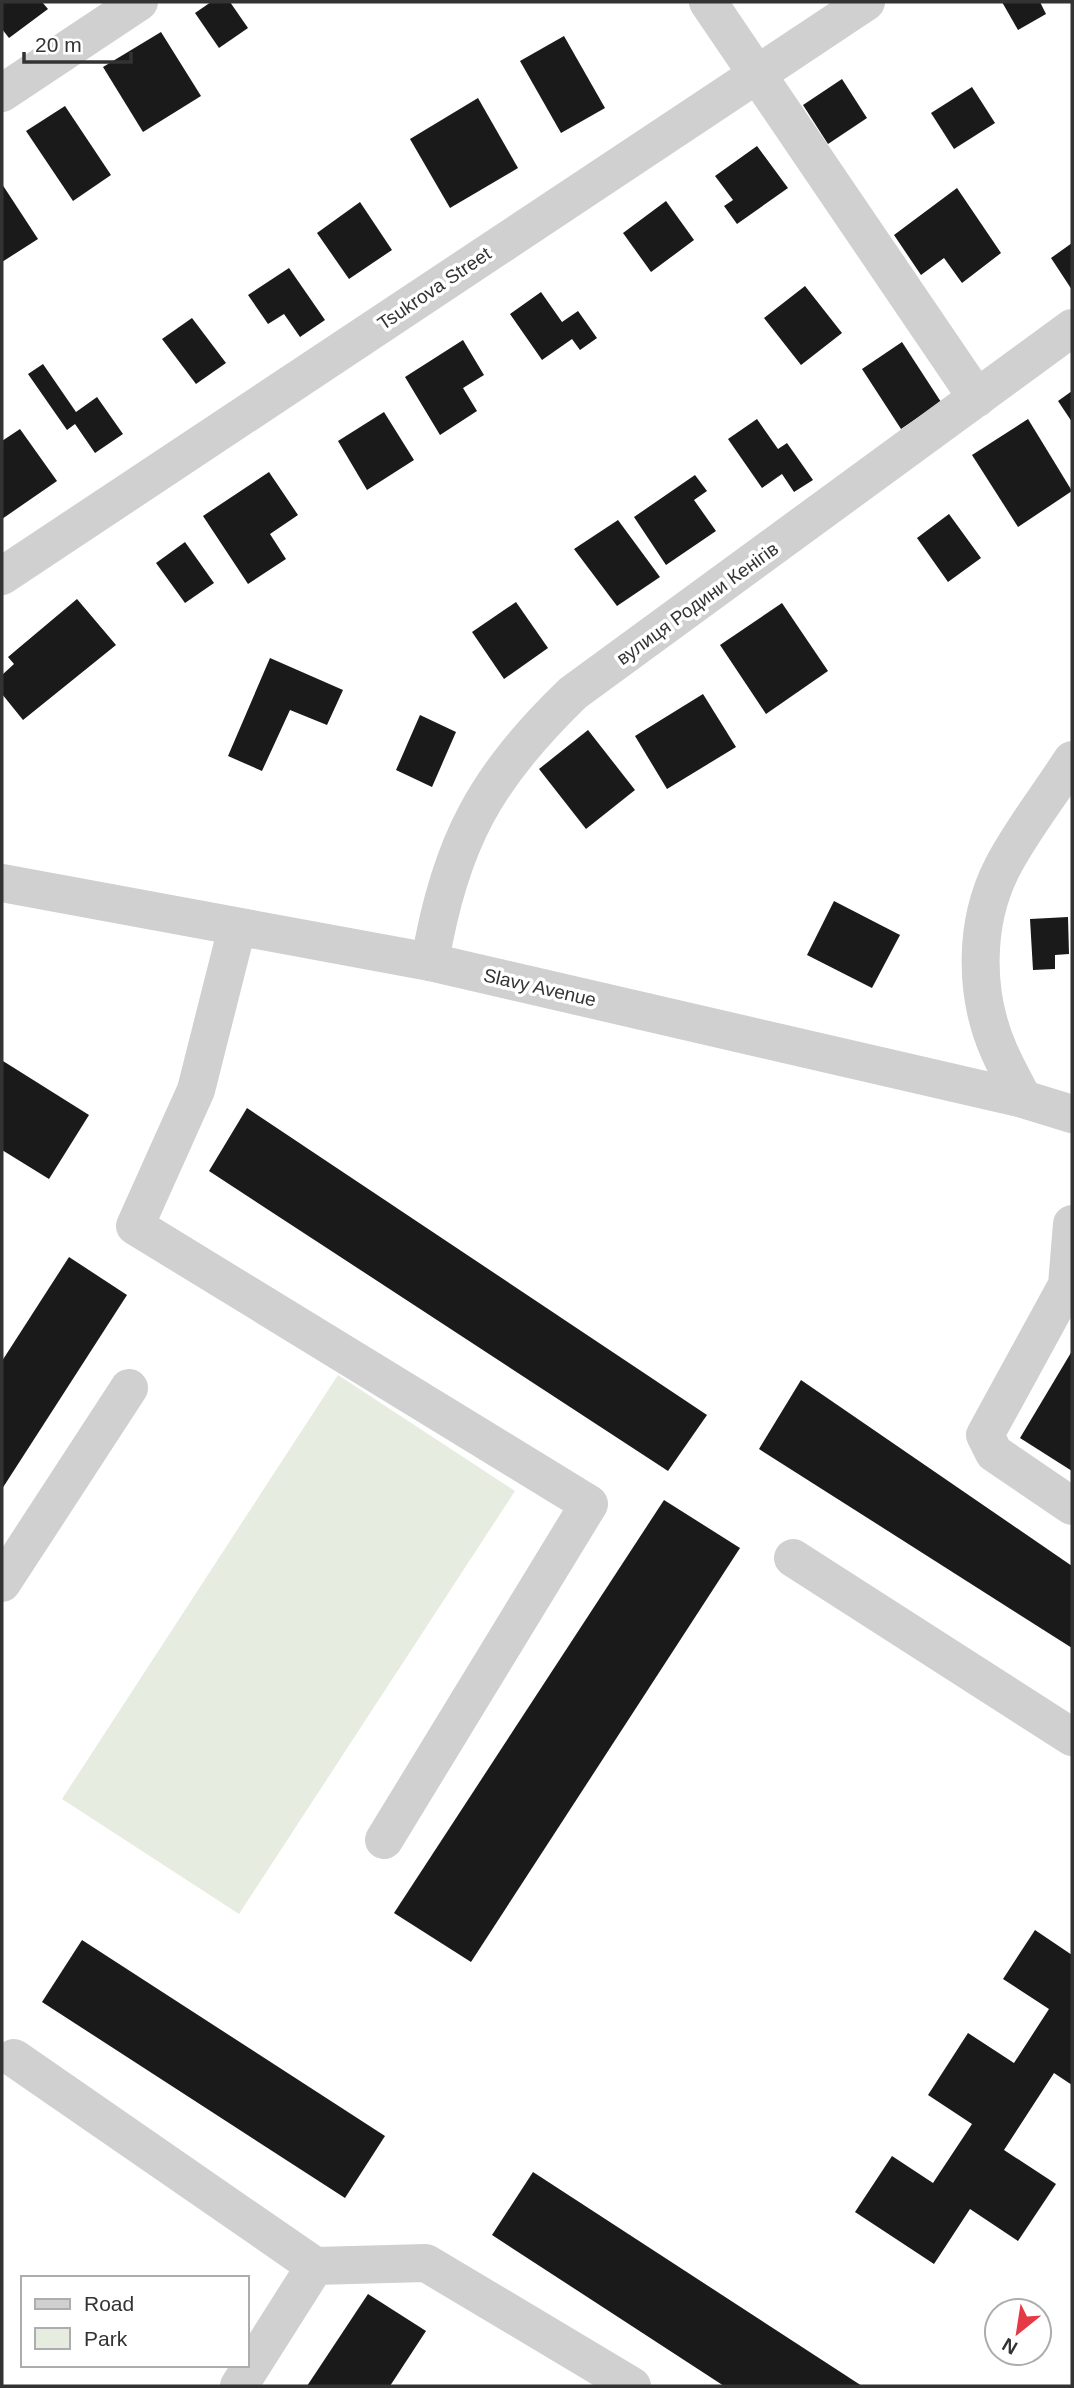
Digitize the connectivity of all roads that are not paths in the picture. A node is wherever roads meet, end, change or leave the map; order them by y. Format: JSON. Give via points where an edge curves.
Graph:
{"nodes":[{"id":1,"x":139,"y":2,"type":"edge"},
{"id":2,"x":708,"y":2,"type":"edge"},
{"id":3,"x":866,"y":2,"type":"edge"},
{"id":4,"x":757,"y":73,"type":"junction"},
{"id":5,"x":2,"y":93,"type":"edge"},
{"id":6,"x":1072,"y":328,"type":"edge"},
{"id":7,"x":977,"y":398,"type":"junction"},
{"id":8,"x":2,"y":576,"type":"edge"},
{"id":9,"x":1072,"y":760,"type":"edge"},
{"id":10,"x":2,"y":883,"type":"edge"},
{"id":11,"x":237,"y":928,"type":"junction"},
{"id":12,"x":430,"y":962,"type":"junction"},
{"id":13,"x":1023,"y":1099,"type":"junction"},
{"id":14,"x":1072,"y":1114,"type":"edge"},
{"id":15,"x":1072,"y":1224,"type":"edge"},
{"id":16,"x":130,"y":1388,"type":"dead end"},
{"id":17,"x":1072,"y":1506,"type":"edge"},
{"id":18,"x":793,"y":1558,"type":"dead end"},
{"id":19,"x":2,"y":1583,"type":"edge"},
{"id":20,"x":1072,"y":1737,"type":"edge"},
{"id":21,"x":384,"y":1840,"type":"dead end"},
{"id":22,"x":14,"y":2057,"type":"dead end"},
{"id":23,"x":315,"y":2266,"type":"junction"},
{"id":24,"x":239,"y":2386,"type":"edge"},
{"id":25,"x":632,"y":2386,"type":"edge"}],
"edges":[{"from":1,"to":5,"type":"street"},
{"from":2,"to":4,"type":"street"},
{"from":3,"to":4,"type":"street","name":"Tsukrova Street"},
{"from":4,"to":7,"type":"street"},
{"from":4,"to":8,"type":"street","name":"Tsukrova Street"},
{"from":6,"to":7,"type":"street","name":"вулиця Родини Кенігів"},
{"from":7,"to":12,"type":"street","name":"вулиця Родини Кенігів","via":[[573,693],[536,729],[503,769],[470,825],[439,910]]},
{"from":9,"to":13,"type":"street","via":[[1002,869],[986,913],[980,959],[984,1004],[998,1048]]},
{"from":10,"to":11,"type":"street","name":"Slavy Avenue"},
{"from":11,"to":12,"type":"street","name":"Slavy Avenue"},
{"from":11,"to":21,"type":"street","via":[[196,1090],[135,1226],[589,1504]]},
{"from":12,"to":13,"type":"street","name":"Slavy Avenue"},
{"from":13,"to":14,"type":"street","name":"Slavy Avenue"},
{"from":15,"to":17,"type":"street","via":[[1067,1285],[985,1435],[994,1453]]},
{"from":16,"to":19,"type":"street"},
{"from":18,"to":20,"type":"street"},
{"from":22,"to":23,"type":"street"},
{"from":23,"to":24,"type":"street"},
{"from":23,"to":25,"type":"street","via":[[426,2263]]}]}
